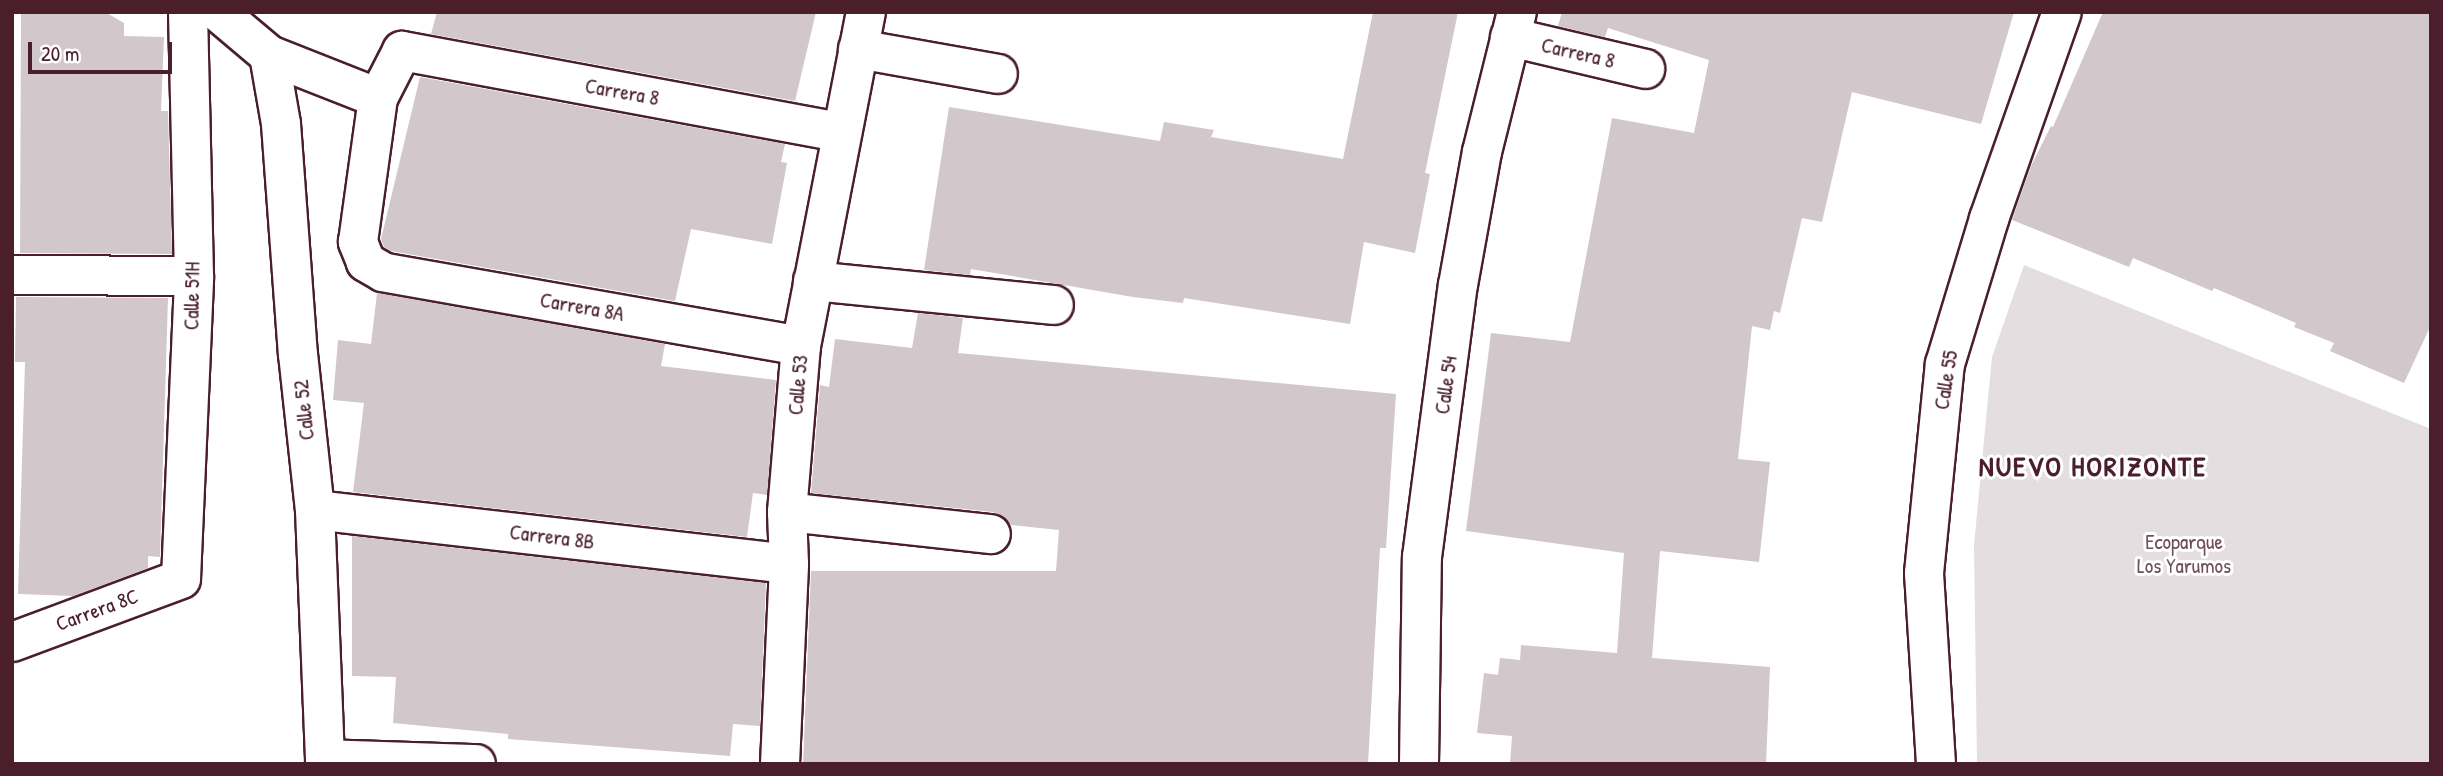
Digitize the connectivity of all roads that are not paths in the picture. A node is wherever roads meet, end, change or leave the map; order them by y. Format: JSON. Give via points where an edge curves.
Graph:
{"nodes":[{"id":1,"x":188,"y":12,"type":"edge"},
{"id":2,"x":218,"y":12,"type":"edge"},
{"id":3,"x":866,"y":12,"type":"edge"},
{"id":4,"x":2062,"y":12,"type":"edge"},
{"id":5,"x":1513,"y":24,"type":"edge"},
{"id":6,"x":858,"y":49,"type":"junction"},
{"id":7,"x":269,"y":55,"type":"junction"},
{"id":8,"x":1645,"y":69,"type":"dead end"},
{"id":9,"x":998,"y":74,"type":"dead end"},
{"id":10,"x":378,"y":98,"type":"junction"},
{"id":11,"x":841,"y":132,"type":"junction"},
{"id":12,"x":12,"y":275,"type":"edge"},
{"id":13,"x":194,"y":276,"type":"junction"},
{"id":14,"x":813,"y":281,"type":"junction"},
{"id":15,"x":1054,"y":306,"type":"dead end"},
{"id":16,"x":801,"y":346,"type":"junction"},
{"id":17,"x":315,"y":510,"type":"junction"},
{"id":18,"x":788,"y":512,"type":"junction"},
{"id":19,"x":991,"y":534,"type":"dead end"},
{"id":20,"x":789,"y":564,"type":"junction"},
{"id":21,"x":181,"y":579,"type":"joint"},
{"id":22,"x":12,"y":642,"type":"edge"},
{"id":23,"x":321,"y":761,"type":"edge"},
{"id":24,"x":405,"y":762,"type":"edge"},
{"id":25,"x":476,"y":764,"type":"edge"},
{"id":26,"x":780,"y":764,"type":"edge"},
{"id":27,"x":1419,"y":764,"type":"edge"},
{"id":28,"x":1936,"y":764,"type":"edge"}],
"edges":[{"from":1,"to":13,"type":"street","name":"Calle 51H"},
{"from":2,"to":7,"type":"street"},
{"from":3,"to":6,"type":"street","name":"Calle 53"},
{"from":4,"to":28,"type":"street","name":"Calle 55","via":[[1989,219],[1945,364],[1924,573]]},
{"from":5,"to":8,"type":"street","name":"Carrera 8"},
{"from":5,"to":27,"type":"street","name":"Calle 54","via":[[1482,152],[1458,285],[1422,556]]},
{"from":6,"to":9,"type":"street"},
{"from":6,"to":11,"type":"street","name":"Calle 53"},
{"from":7,"to":10,"type":"street"},
{"from":7,"to":17,"type":"street","name":"Calle 52","via":[[281,124]]},
{"from":10,"to":11,"type":"street","name":"Carrera 8","via":[[402,51]]},
{"from":10,"to":16,"type":"street","name":"Carrera 8A","via":[[358,242],[366,262],[383,272]]},
{"from":11,"to":14,"type":"street","name":"Calle 53"},
{"from":12,"to":13,"type":"street"},
{"from":13,"to":21,"type":"street","name":"Calle 51H"},
{"from":14,"to":15,"type":"street"},
{"from":14,"to":16,"type":"street","name":"Calle 53"},
{"from":16,"to":18,"type":"street","name":"Calle 53"},
{"from":17,"to":20,"type":"street","name":"Carrera 8B"},
{"from":17,"to":23,"type":"street","name":"Calle 52"},
{"from":18,"to":19,"type":"street"},
{"from":18,"to":20,"type":"street","name":"Calle 53"},
{"from":20,"to":26,"type":"street","name":"Calle 53"},
{"from":21,"to":22,"type":"street","name":"Carrera 8C"},
{"from":23,"to":24,"type":"street"},
{"from":24,"to":25,"type":"street"}]}
